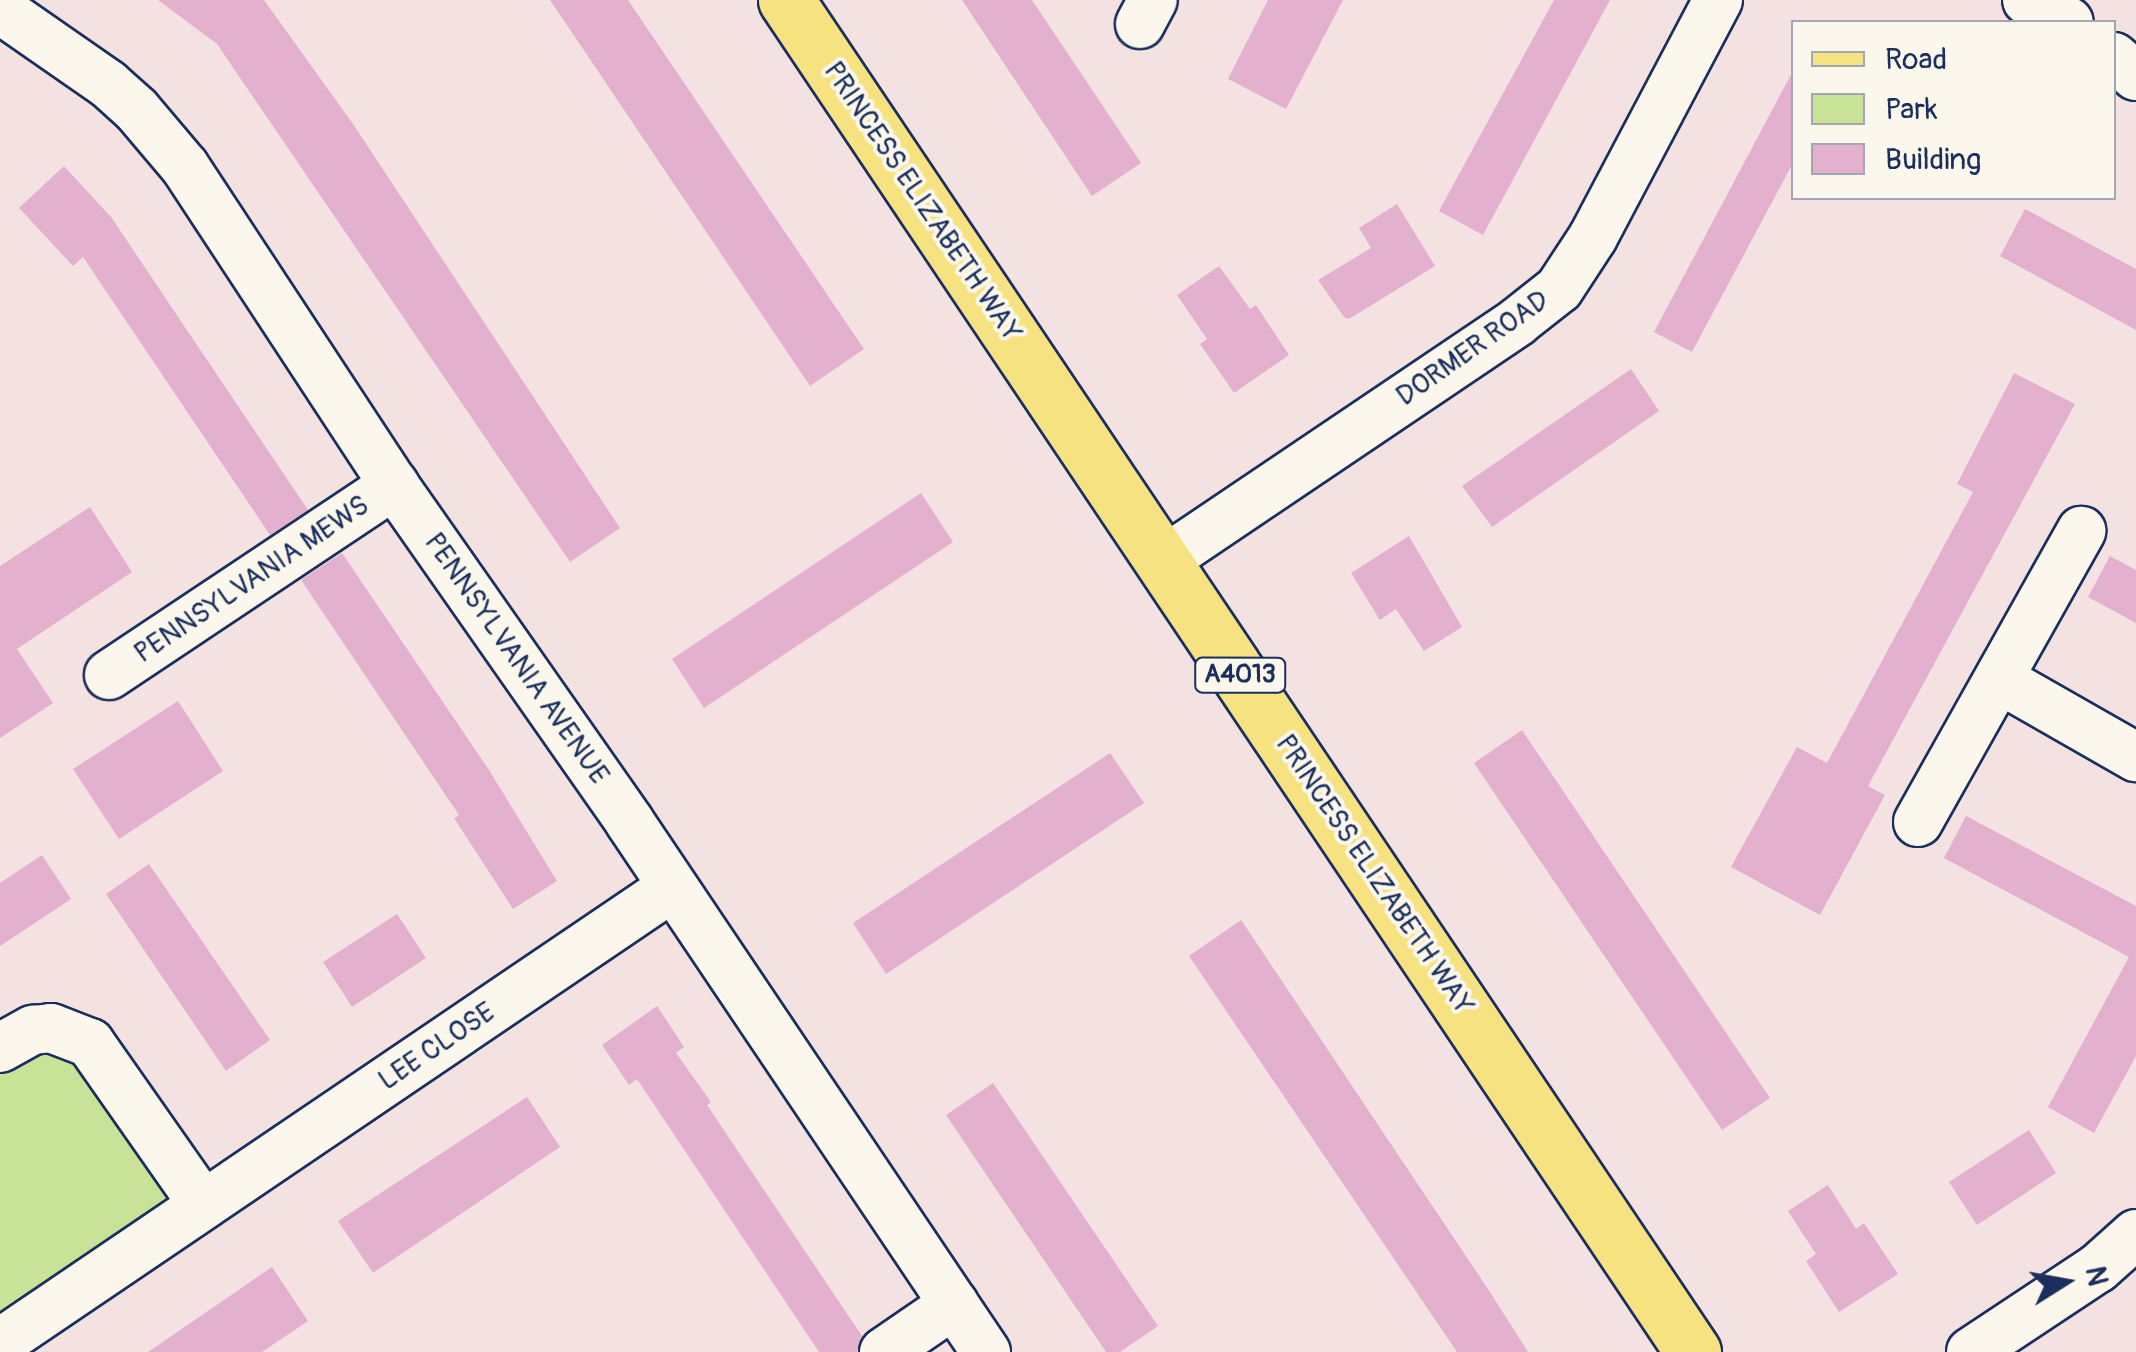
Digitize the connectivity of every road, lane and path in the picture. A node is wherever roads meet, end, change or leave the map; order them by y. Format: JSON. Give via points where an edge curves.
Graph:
{"nodes":[{"id":1,"x":786,"y":0,"type":"edge"},
{"id":2,"x":1718,"y":0,"type":"edge"},
{"id":3,"x":2027,"y":0,"type":"edge"},
{"id":4,"x":0,"y":10,"type":"edge"},
{"id":5,"x":2065,"y":20,"type":"edge"},
{"id":6,"x":2116,"y":58,"type":"edge"},
{"id":7,"x":2136,"y":76,"type":"edge"},
{"id":8,"x":394,"y":485,"type":"junction"},
{"id":9,"x":2081,"y":531,"type":"dead end"},
{"id":10,"x":1164,"y":561,"type":"junction"},
{"id":11,"x":109,"y":674,"type":"dead end"},
{"id":12,"x":1999,"y":679,"type":"junction"},
{"id":13,"x":2136,"y":756,"type":"edge"},
{"id":14,"x":1918,"y":822,"type":"dead end"},
{"id":15,"x":671,"y":888,"type":"junction"},
{"id":16,"x":0,"y":1048,"type":"edge"},
{"id":17,"x":202,"y":1203,"type":"junction"},
{"id":18,"x":2136,"y":1234,"type":"edge"},
{"id":19,"x":954,"y":1304,"type":"junction"},
{"id":20,"x":0,"y":1343,"type":"edge"},
{"id":21,"x":884,"y":1352,"type":"edge"},
{"id":22,"x":986,"y":1352,"type":"edge"},
{"id":23,"x":1693,"y":1352,"type":"edge"},
{"id":24,"x":1971,"y":1352,"type":"edge"}],
"edges":[{"from":1,"to":10,"type":"main road","name":"PRINCESS ELIZABETH WAY","number":"A4013"},
{"from":2,"to":10,"type":"street","name":"DORMER ROAD","via":[[1585,251],[1558,288]]},
{"from":3,"to":5,"type":"street"},
{"from":4,"to":8,"type":"street","name":"PENNSYLVANIA AVENUE","via":[[108,84],[162,137]]},
{"from":6,"to":7,"type":"street"},
{"from":8,"to":11,"type":"street","name":"PENNSYLVANIA MEWS"},
{"from":8,"to":15,"type":"street","name":"PENNSYLVANIA AVENUE"},
{"from":9,"to":12,"type":"street"},
{"from":10,"to":23,"type":"main road","name":"PRINCESS ELIZABETH WAY","number":"A4013"},
{"from":12,"to":13,"type":"street"},
{"from":12,"to":14,"type":"street"},
{"from":15,"to":17,"type":"street","name":"LEE CLOSE"},
{"from":15,"to":19,"type":"street","name":"PENNSYLVANIA AVENUE"},
{"from":16,"to":17,"type":"street","via":[[51,1028],[90,1042]]},
{"from":17,"to":20,"type":"street","name":"LEE CLOSE"},
{"from":18,"to":24,"type":"street","via":[[2098,1268]]},
{"from":19,"to":21,"type":"street"},
{"from":19,"to":22,"type":"street","name":"PENNSYLVANIA AVENUE"}]}
